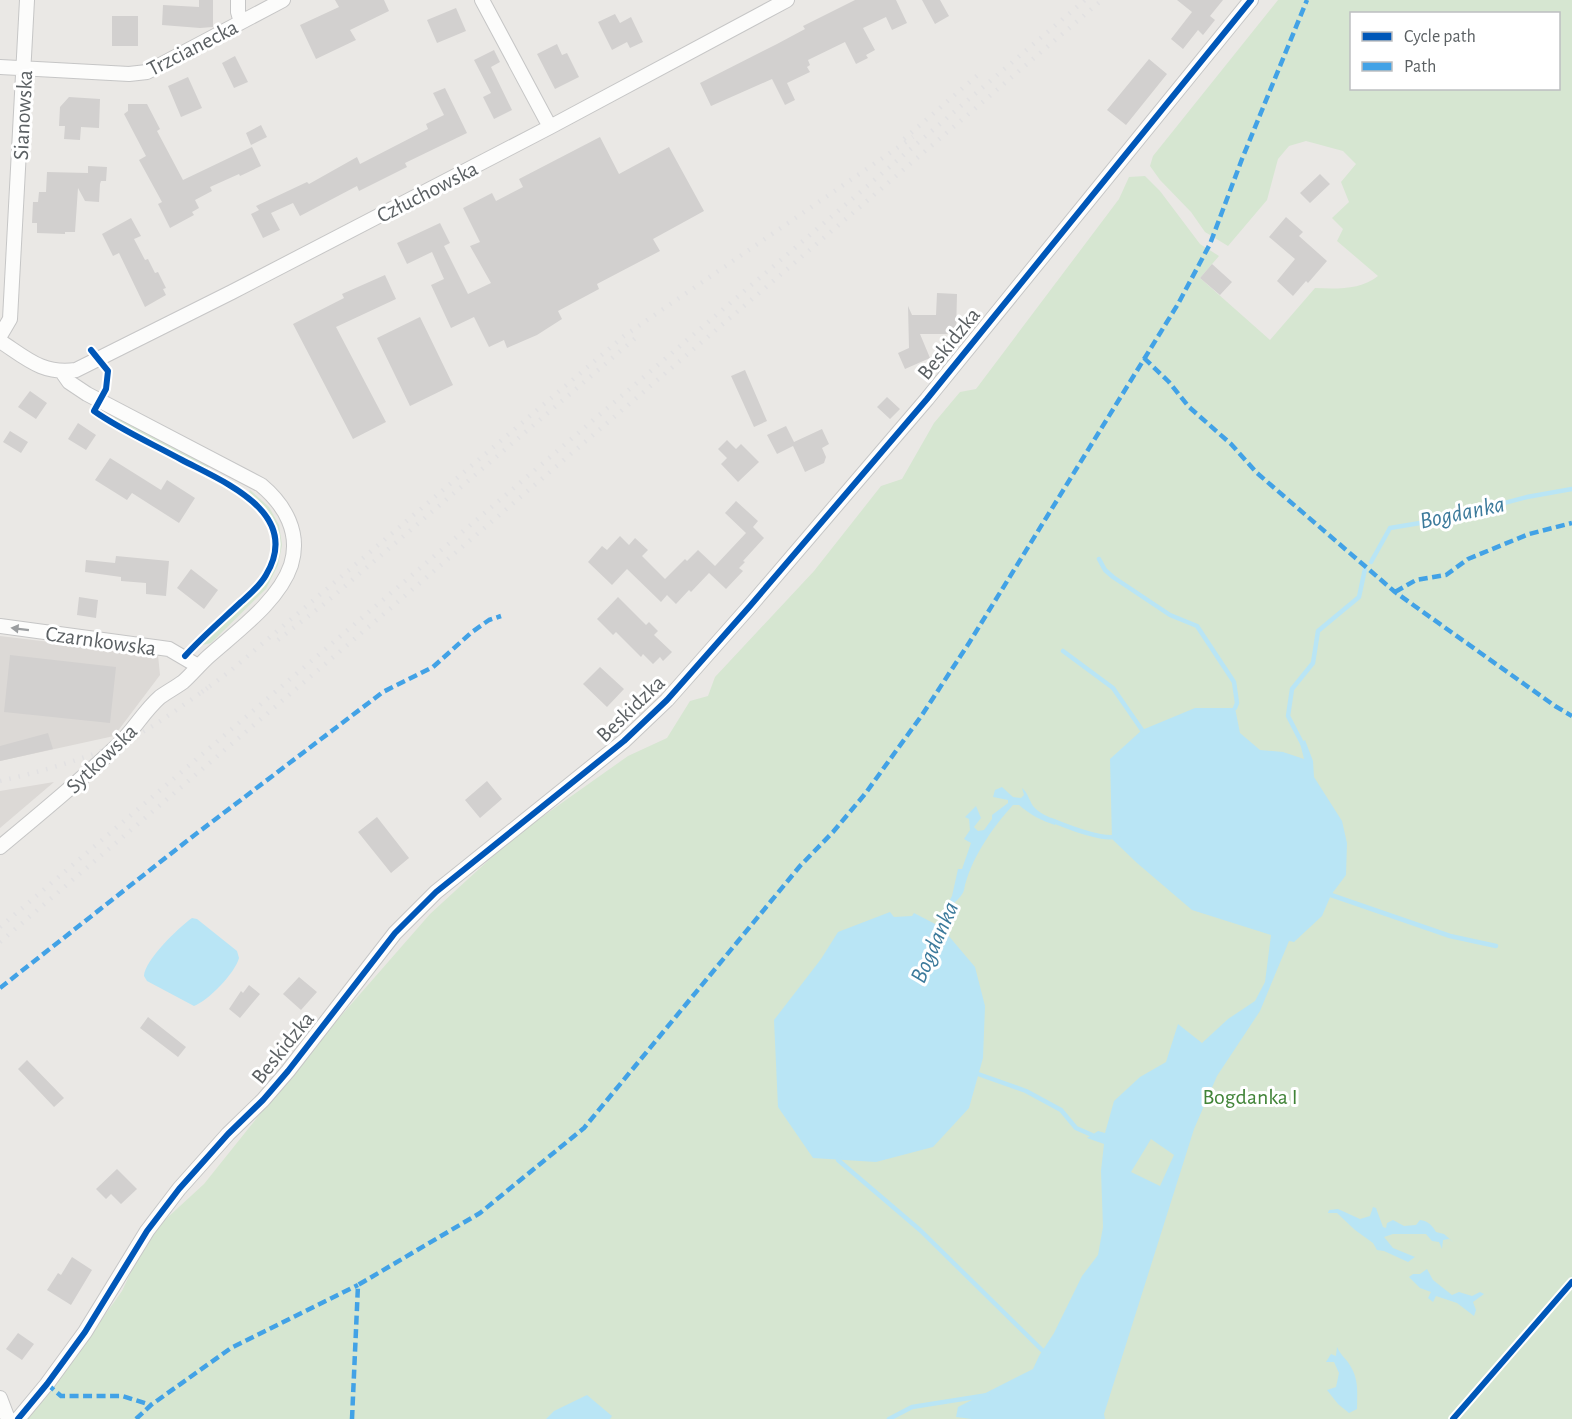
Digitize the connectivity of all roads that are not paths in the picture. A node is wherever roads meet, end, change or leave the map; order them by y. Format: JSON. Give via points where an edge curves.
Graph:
{"nodes":[{"id":1,"x":27,"y":0,"type":"edge"},
{"id":2,"x":238,"y":0,"type":"edge"},
{"id":3,"x":283,"y":0,"type":"edge"},
{"id":4,"x":482,"y":0,"type":"edge"},
{"id":5,"x":788,"y":0,"type":"edge"},
{"id":6,"x":1251,"y":0,"type":"edge"},
{"id":7,"x":241,"y":22,"type":"junction"},
{"id":8,"x":0,"y":67,"type":"edge"},
{"id":9,"x":24,"y":68,"type":"junction"},
{"id":10,"x":550,"y":127,"type":"junction"},
{"id":11,"x":0,"y":336,"type":"edge"},
{"id":12,"x":0,"y":341,"type":"edge"},
{"id":13,"x":62,"y":372,"type":"junction"},
{"id":14,"x":0,"y":626,"type":"edge"},
{"id":15,"x":198,"y":666,"type":"junction"},
{"id":16,"x":0,"y":847,"type":"edge"},
{"id":17,"x":0,"y":1398,"type":"edge"},
{"id":18,"x":8,"y":1419,"type":"edge"},
{"id":19,"x":18,"y":1419,"type":"edge"}],
"edges":[{"from":1,"to":9,"type":"street","name":"Sianowska"},
{"from":2,"to":7,"type":"street"},
{"from":3,"to":7,"type":"street","name":"Trzcianecka"},
{"from":4,"to":10,"type":"street"},
{"from":5,"to":10,"type":"street","name":"Człuchowska"},
{"from":6,"to":19,"type":"street","name":"Beskidzka","via":[[927,399],[667,700],[624,741],[436,892],[395,933],[288,1071],[172,1198],[85,1332]]},
{"from":7,"to":9,"type":"street","name":"Trzcianecka","via":[[147,72]]},
{"from":8,"to":9,"type":"street","name":"Trzcianecka"},
{"from":9,"to":11,"type":"street","name":"Sianowska","via":[[10,319]]},
{"from":10,"to":13,"type":"street","name":"Człuchowska","via":[[107,356]]},
{"from":12,"to":13,"type":"street","via":[[33,363]]},
{"from":13,"to":15,"type":"street","name":"Sytkowska","via":[[87,394],[261,485],[290,520],[293,554],[280,588]]},
{"from":15,"to":14,"type":"street","name":"Czarnkowska","one_way":true,"via":[[169,649]]},
{"from":15,"to":16,"type":"street","name":"Sytkowska","via":[[159,698],[120,743],[81,779]]},
{"from":17,"to":18,"type":"street"}]}
